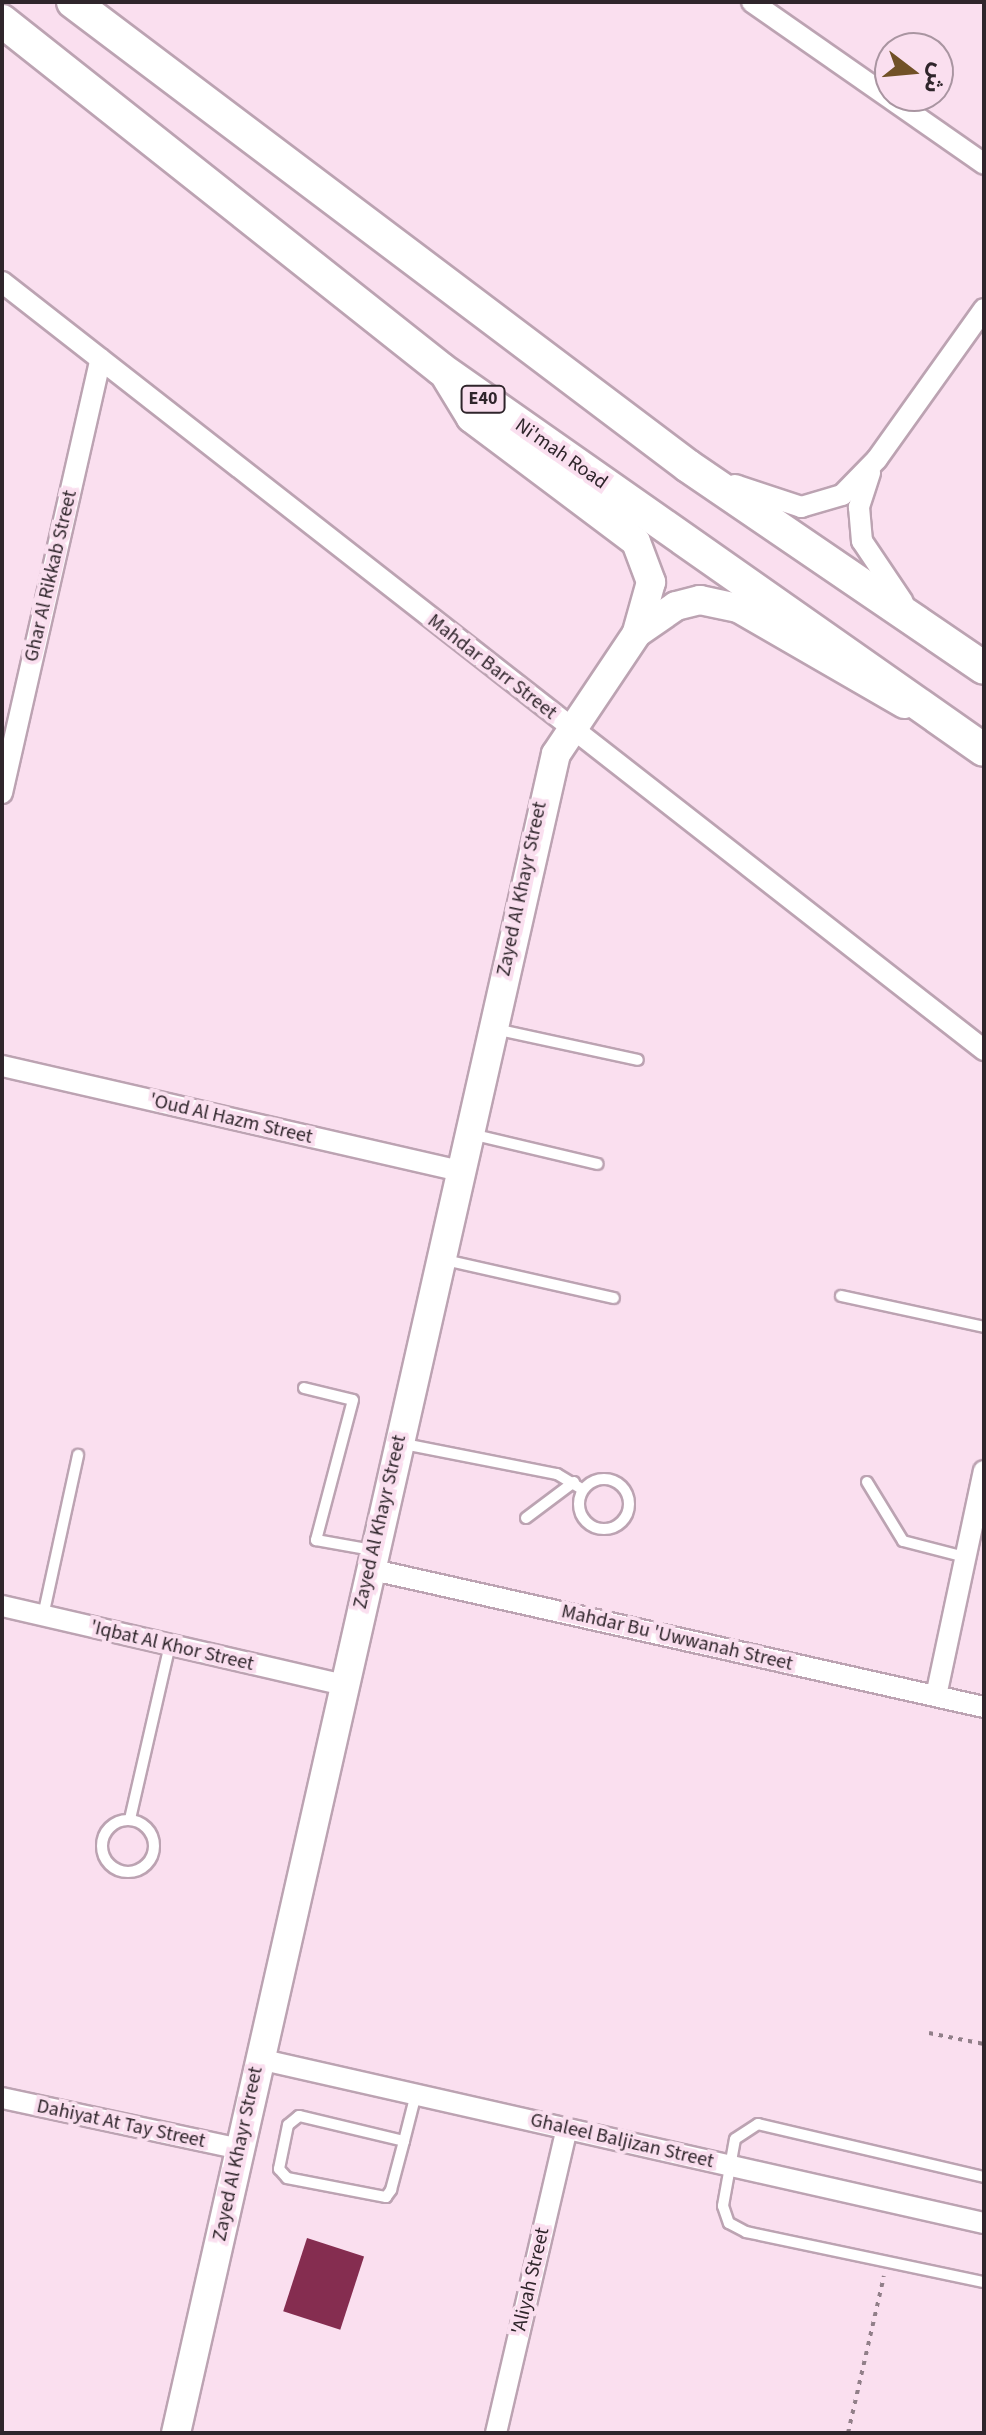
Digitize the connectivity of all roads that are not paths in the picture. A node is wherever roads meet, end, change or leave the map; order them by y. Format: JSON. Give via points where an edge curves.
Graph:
{"nodes":[{"id":1,"x":73,"y":2,"type":"edge"},
{"id":2,"x":752,"y":2,"type":"edge"},
{"id":3,"x":2,"y":21,"type":"edge"},
{"id":4,"x":984,"y":164,"type":"edge"},
{"id":5,"x":2,"y":282,"type":"edge"},
{"id":6,"x":984,"y":309,"type":"edge"},
{"id":7,"x":101,"y":359,"type":"junction"},
{"id":8,"x":441,"y":369,"type":"junction"},
{"id":9,"x":877,"y":459,"type":"junction"},
{"id":10,"x":688,"y":466,"type":"junction"},
{"id":11,"x":925,"y":629,"type":"junction"},
{"id":12,"x":637,"y":633,"type":"junction"},
{"id":13,"x":984,"y":668,"type":"edge"},
{"id":14,"x":928,"y":712,"type":"junction"},
{"id":15,"x":568,"y":728,"type":"junction"},
{"id":16,"x":984,"y":750,"type":"edge"},
{"id":17,"x":2,"y":793,"type":"edge"},
{"id":18,"x":492,"y":1028,"type":"junction"},
{"id":19,"x":984,"y":1050,"type":"edge"},
{"id":20,"x":638,"y":1060,"type":"dead end"},
{"id":21,"x":2,"y":1066,"type":"edge"},
{"id":22,"x":469,"y":1133,"type":"junction"},
{"id":23,"x":598,"y":1164,"type":"dead end"},
{"id":24,"x":460,"y":1171,"type":"junction"},
{"id":25,"x":441,"y":1259,"type":"junction"},
{"id":26,"x":841,"y":1296,"type":"dead end"},
{"id":27,"x":614,"y":1298,"type":"dead end"},
{"id":28,"x":984,"y":1327,"type":"edge"},
{"id":29,"x":304,"y":1388,"type":"dead end"},
{"id":30,"x":399,"y":1443,"type":"junction"},
{"id":31,"x":78,"y":1455,"type":"dead end"},
{"id":32,"x":984,"y":1471,"type":"edge"},
{"id":33,"x":867,"y":1482,"type":"dead end"},
{"id":34,"x":578,"y":1486,"type":"junction"},
{"id":35,"x":526,"y":1518,"type":"dead end"},
{"id":36,"x":965,"y":1557,"type":"junction"},
{"id":37,"x":372,"y":1560,"type":"junction"},
{"id":38,"x":2,"y":1606,"type":"edge"},
{"id":39,"x":43,"y":1616,"type":"junction"},
{"id":40,"x":170,"y":1645,"type":"junction"},
{"id":41,"x":343,"y":1685,"type":"junction"},
{"id":42,"x":936,"y":1696,"type":"junction"},
{"id":43,"x":984,"y":1707,"type":"edge"},
{"id":44,"x":130,"y":1819,"type":"junction"},
{"id":45,"x":259,"y":2059,"type":"junction"},
{"id":46,"x":416,"y":2094,"type":"junction"},
{"id":47,"x":2,"y":2098,"type":"edge"},
{"id":48,"x":567,"y":2129,"type":"junction"},
{"id":49,"x":404,"y":2141,"type":"junction"},
{"id":50,"x":239,"y":2149,"type":"junction"},
{"id":51,"x":729,"y":2166,"type":"junction"},
{"id":52,"x":984,"y":2177,"type":"edge"},
{"id":53,"x":984,"y":2223,"type":"edge"},
{"id":54,"x":984,"y":2282,"type":"edge"},
{"id":55,"x":176,"y":2433,"type":"edge"},
{"id":56,"x":496,"y":2433,"type":"edge"}],
"edges":[{"from":1,"to":10,"type":"main road"},
{"from":2,"to":4,"type":"street"},
{"from":3,"to":8,"type":"main road","name":"Ni'mah Road","number":"E40"},
{"from":5,"to":7,"type":"street","name":"Mahdar Barr Street"},
{"from":6,"to":9,"type":"street"},
{"from":7,"to":15,"type":"street","name":"Mahdar Barr Street"},
{"from":7,"to":17,"type":"street","name":"Ghar Al Rikkab Street"},
{"from":8,"to":12,"type":"street","via":[[471,418],[636,542],[651,582]]},
{"from":8,"to":14,"type":"main road","name":"Ni'mah Road","number":"E40"},
{"from":9,"to":10,"type":"street","via":[[842,495],[801,507]]},
{"from":9,"to":11,"type":"street","via":[[860,499],[862,541]]},
{"from":10,"to":11,"type":"main road"},
{"from":11,"to":13,"type":"main road"},
{"from":12,"to":14,"type":"street","via":[[676,606],[718,600],[862,685]]},
{"from":12,"to":15,"type":"street","name":"Zayed Al Khayr Street"},
{"from":14,"to":16,"type":"main road","name":"Ni'mah Road","number":"E40"},
{"from":15,"to":18,"type":"street","name":"Zayed Al Khayr Street","via":[[543,790]]},
{"from":15,"to":19,"type":"street","name":"Mahdar Barr Street"},
{"from":18,"to":20,"type":"lane"},
{"from":18,"to":22,"type":"street","name":"Zayed Al Khayr Street"},
{"from":21,"to":24,"type":"street","name":"'Oud Al Hazm Street"},
{"from":22,"to":23,"type":"lane"},
{"from":22,"to":24,"type":"street","name":"Zayed Al Khayr Street"},
{"from":24,"to":25,"type":"street","name":"Zayed Al Khayr Street"},
{"from":25,"to":27,"type":"lane"},
{"from":25,"to":30,"type":"street","name":"Zayed Al Khayr Street"},
{"from":26,"to":28,"type":"lane"},
{"from":29,"to":37,"type":"lane","via":[[353,1400],[316,1540]]},
{"from":30,"to":34,"type":"lane"},
{"from":30,"to":37,"type":"street","name":"Zayed Al Khayr Street"},
{"from":31,"to":39,"type":"lane"},
{"from":32,"to":36,"type":"street"},
{"from":33,"to":36,"type":"lane","via":[[903,1541]]},
{"from":34,"to":34,"type":"lane","via":[[578,1504],[590,1524],[612,1528],[625,1518],[630,1502],[611,1479]]},
{"from":34,"to":35,"type":"lane"},
{"from":36,"to":42,"type":"street"},
{"from":37,"to":41,"type":"street","name":"Zayed Al Khayr Street"},
{"from":37,"to":42,"type":"street","name":"Mahdar Bu 'Uwwanah Street"},
{"from":38,"to":39,"type":"street","name":"'Iqbat Al Khor Street"},
{"from":39,"to":40,"type":"street","name":"'Iqbat Al Khor Street"},
{"from":40,"to":41,"type":"street","name":"'Iqbat Al Khor Street"},
{"from":40,"to":44,"type":"lane"},
{"from":41,"to":45,"type":"street","name":"Zayed Al Khayr Street"},
{"from":42,"to":43,"type":"street","name":"Mahdar Bu 'Uwwanah Street"},
{"from":44,"to":44,"type":"lane","via":[[114,1823],[103,1844],[111,1866],[126,1872],[148,1862],[154,1839]]},
{"from":45,"to":46,"type":"street","name":"Ghaleel Baljizan Street"},
{"from":45,"to":50,"type":"street","name":"Zayed Al Khayr Street"},
{"from":46,"to":48,"type":"street","name":"Ghaleel Baljizan Street"},
{"from":46,"to":49,"type":"lane"},
{"from":47,"to":50,"type":"street","name":"Dahiyat At Tay Street"},
{"from":48,"to":51,"type":"street","name":"Ghaleel Baljizan Street"},
{"from":48,"to":56,"type":"street","name":"'Aliyah Street"},
{"from":49,"to":49,"type":"lane","via":[[391,2190],[381,2198],[287,2178],[279,2169],[288,2125],[299,2116]]},
{"from":50,"to":55,"type":"street","name":"Zayed Al Khayr Street"},
{"from":51,"to":52,"type":"lane","via":[[735,2139],[758,2124]]},
{"from":51,"to":53,"type":"street","name":"Ghaleel Baljizan Street"},
{"from":51,"to":54,"type":"lane","via":[[723,2206],[738,2228]]}]}
